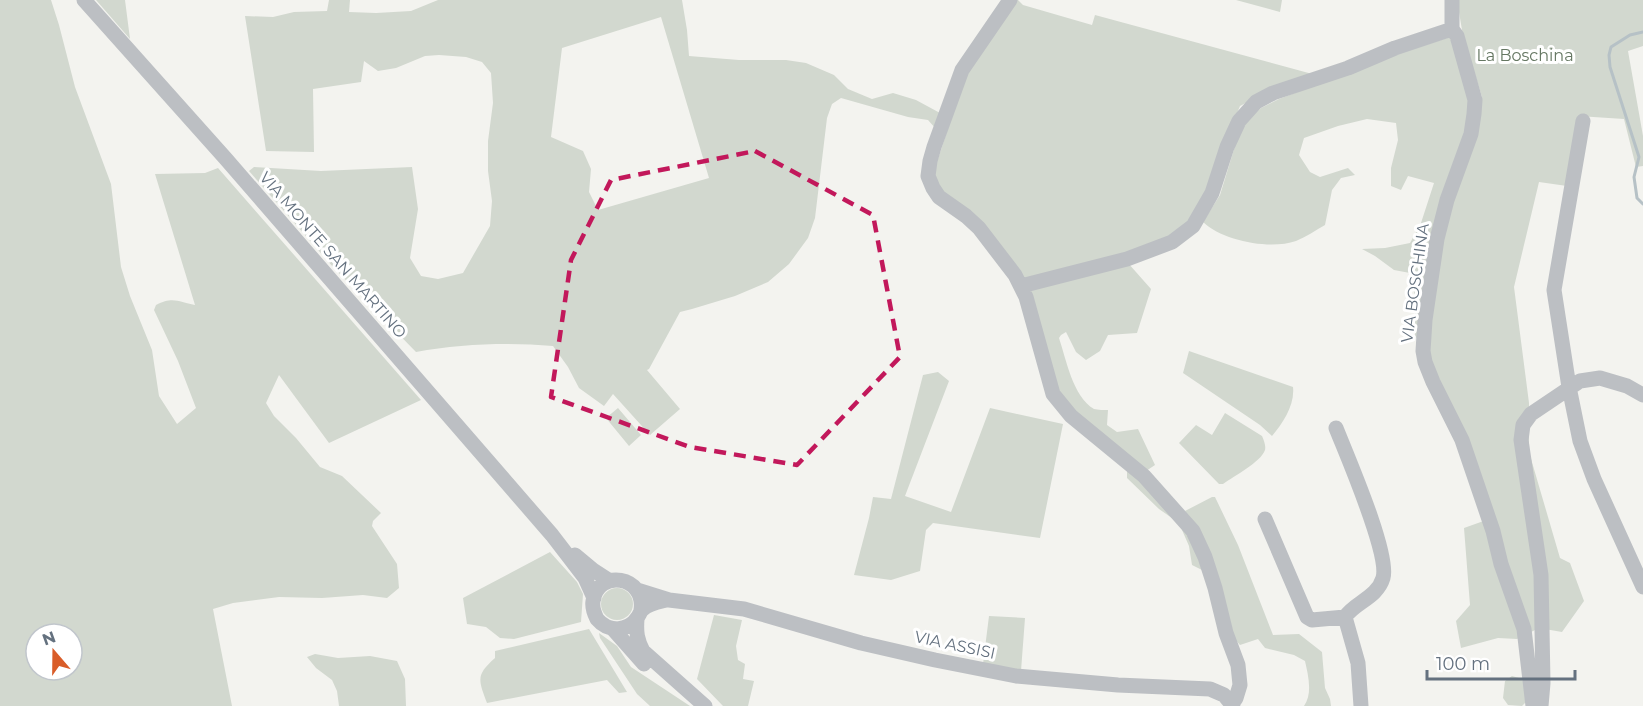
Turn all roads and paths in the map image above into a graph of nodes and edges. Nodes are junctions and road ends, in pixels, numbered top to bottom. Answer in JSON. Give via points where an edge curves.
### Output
{"nodes":[{"id":1,"x":84,"y":0,"type":"edge"},
{"id":2,"x":1010,"y":0,"type":"edge"},
{"id":3,"x":1452,"y":0,"type":"edge"},
{"id":4,"x":1452,"y":29,"type":"junction"},
{"id":5,"x":1583,"y":121,"type":"dead end"},
{"id":6,"x":1021,"y":286,"type":"junction"},
{"id":7,"x":1569,"y":387,"type":"junction"},
{"id":8,"x":1643,"y":395,"type":"edge"},
{"id":9,"x":1336,"y":428,"type":"dead end"},
{"id":10,"x":1265,"y":519,"type":"dead end"},
{"id":11,"x":552,"y":535,"type":"junction"},
{"id":12,"x":610,"y":581,"type":"junction"},
{"id":13,"x":1643,"y":587,"type":"edge"},
{"id":14,"x":637,"y":590,"type":"junction"},
{"id":15,"x":594,"y":598,"type":"junction"},
{"id":16,"x":669,"y":600,"type":"junction"},
{"id":17,"x":639,"y":615,"type":"junction"},
{"id":18,"x":1345,"y":617,"type":"junction"},
{"id":19,"x":614,"y":628,"type":"junction"},
{"id":20,"x":685,"y":689,"type":"junction"},
{"id":21,"x":1232,"y":705,"type":"edge"},
{"id":22,"x":705,"y":706,"type":"edge"},
{"id":23,"x":1361,"y":706,"type":"edge"},
{"id":24,"x":1533,"y":706,"type":"edge"},
{"id":25,"x":1541,"y":706,"type":"edge"}],
"edges":[{"from":1,"to":11,"type":"street","name":"VIA MONTE SAN MARTINO"},
{"from":2,"to":6,"type":"street","via":[[962,70],[934,147],[928,176],[939,197],[979,228]]},
{"from":3,"to":4,"type":"street","name":"VIA BOSCHINA"},
{"from":4,"to":6,"type":"street","via":[[1256,102],[1239,122],[1212,193],[1193,226],[1172,242],[1127,259]]},
{"from":4,"to":24,"type":"street","name":"VIA BOSCHINA","via":[[1466,61],[1475,107],[1471,134],[1437,239],[1423,351],[1433,382],[1462,440],[1524,629]]},
{"from":5,"to":7,"type":"street","via":[[1554,290]]},
{"from":6,"to":21,"type":"street","via":[[1053,394],[1071,416],[1144,476],[1193,531],[1205,557],[1238,665],[1240,685]]},
{"from":7,"to":8,"type":"street","via":[[1600,378]]},
{"from":7,"to":13,"type":"street","via":[[1580,441],[1594,479]]},
{"from":7,"to":25,"type":"street","via":[[1531,414],[1523,425],[1521,440],[1541,575]]},
{"from":9,"to":18,"type":"street","via":[[1378,538],[1383,563],[1383,578],[1377,588]]},
{"from":10,"to":18,"type":"street","via":[[1307,617]]},
{"from":11,"to":12,"type":"street","name":"VIA MONTE SAN MARTINO"},
{"from":11,"to":15,"type":"street","name":"VIA MONTE SAN MARTINO","via":[[585,578]]},
{"from":12,"to":14,"type":"street","name":"VIA MONTE SAN MARTINO","via":[[626,581]]},
{"from":12,"to":15,"type":"street","via":[[600,587]]},
{"from":14,"to":16,"type":"street","name":"VIA ASSISI"},
{"from":14,"to":17,"type":"street","name":"VIA MONTE SAN MARTINO","via":[[641,598]]},
{"from":15,"to":19,"type":"street","name":"VIA MONTE SAN MARTINO","via":[[597,618]]},
{"from":16,"to":17,"type":"street","name":"VIA ASSISI","via":[[652,603]]},
{"from":16,"to":21,"type":"street","name":"VIA ASSISI","via":[[744,609],[861,643],[1005,674],[1210,689],[1224,695]]},
{"from":17,"to":19,"type":"street","via":[[627,627]]},
{"from":17,"to":20,"type":"street","name":"VIA MONTE SAN MARTINO","via":[[636,634],[643,651]]},
{"from":18,"to":23,"type":"street","via":[[1358,663]]},
{"from":19,"to":20,"type":"street","name":"VIA MONTE SAN MARTINO","via":[[641,663]]},
{"from":20,"to":22,"type":"street","name":"VIA MONTE SAN MARTINO"}]}
